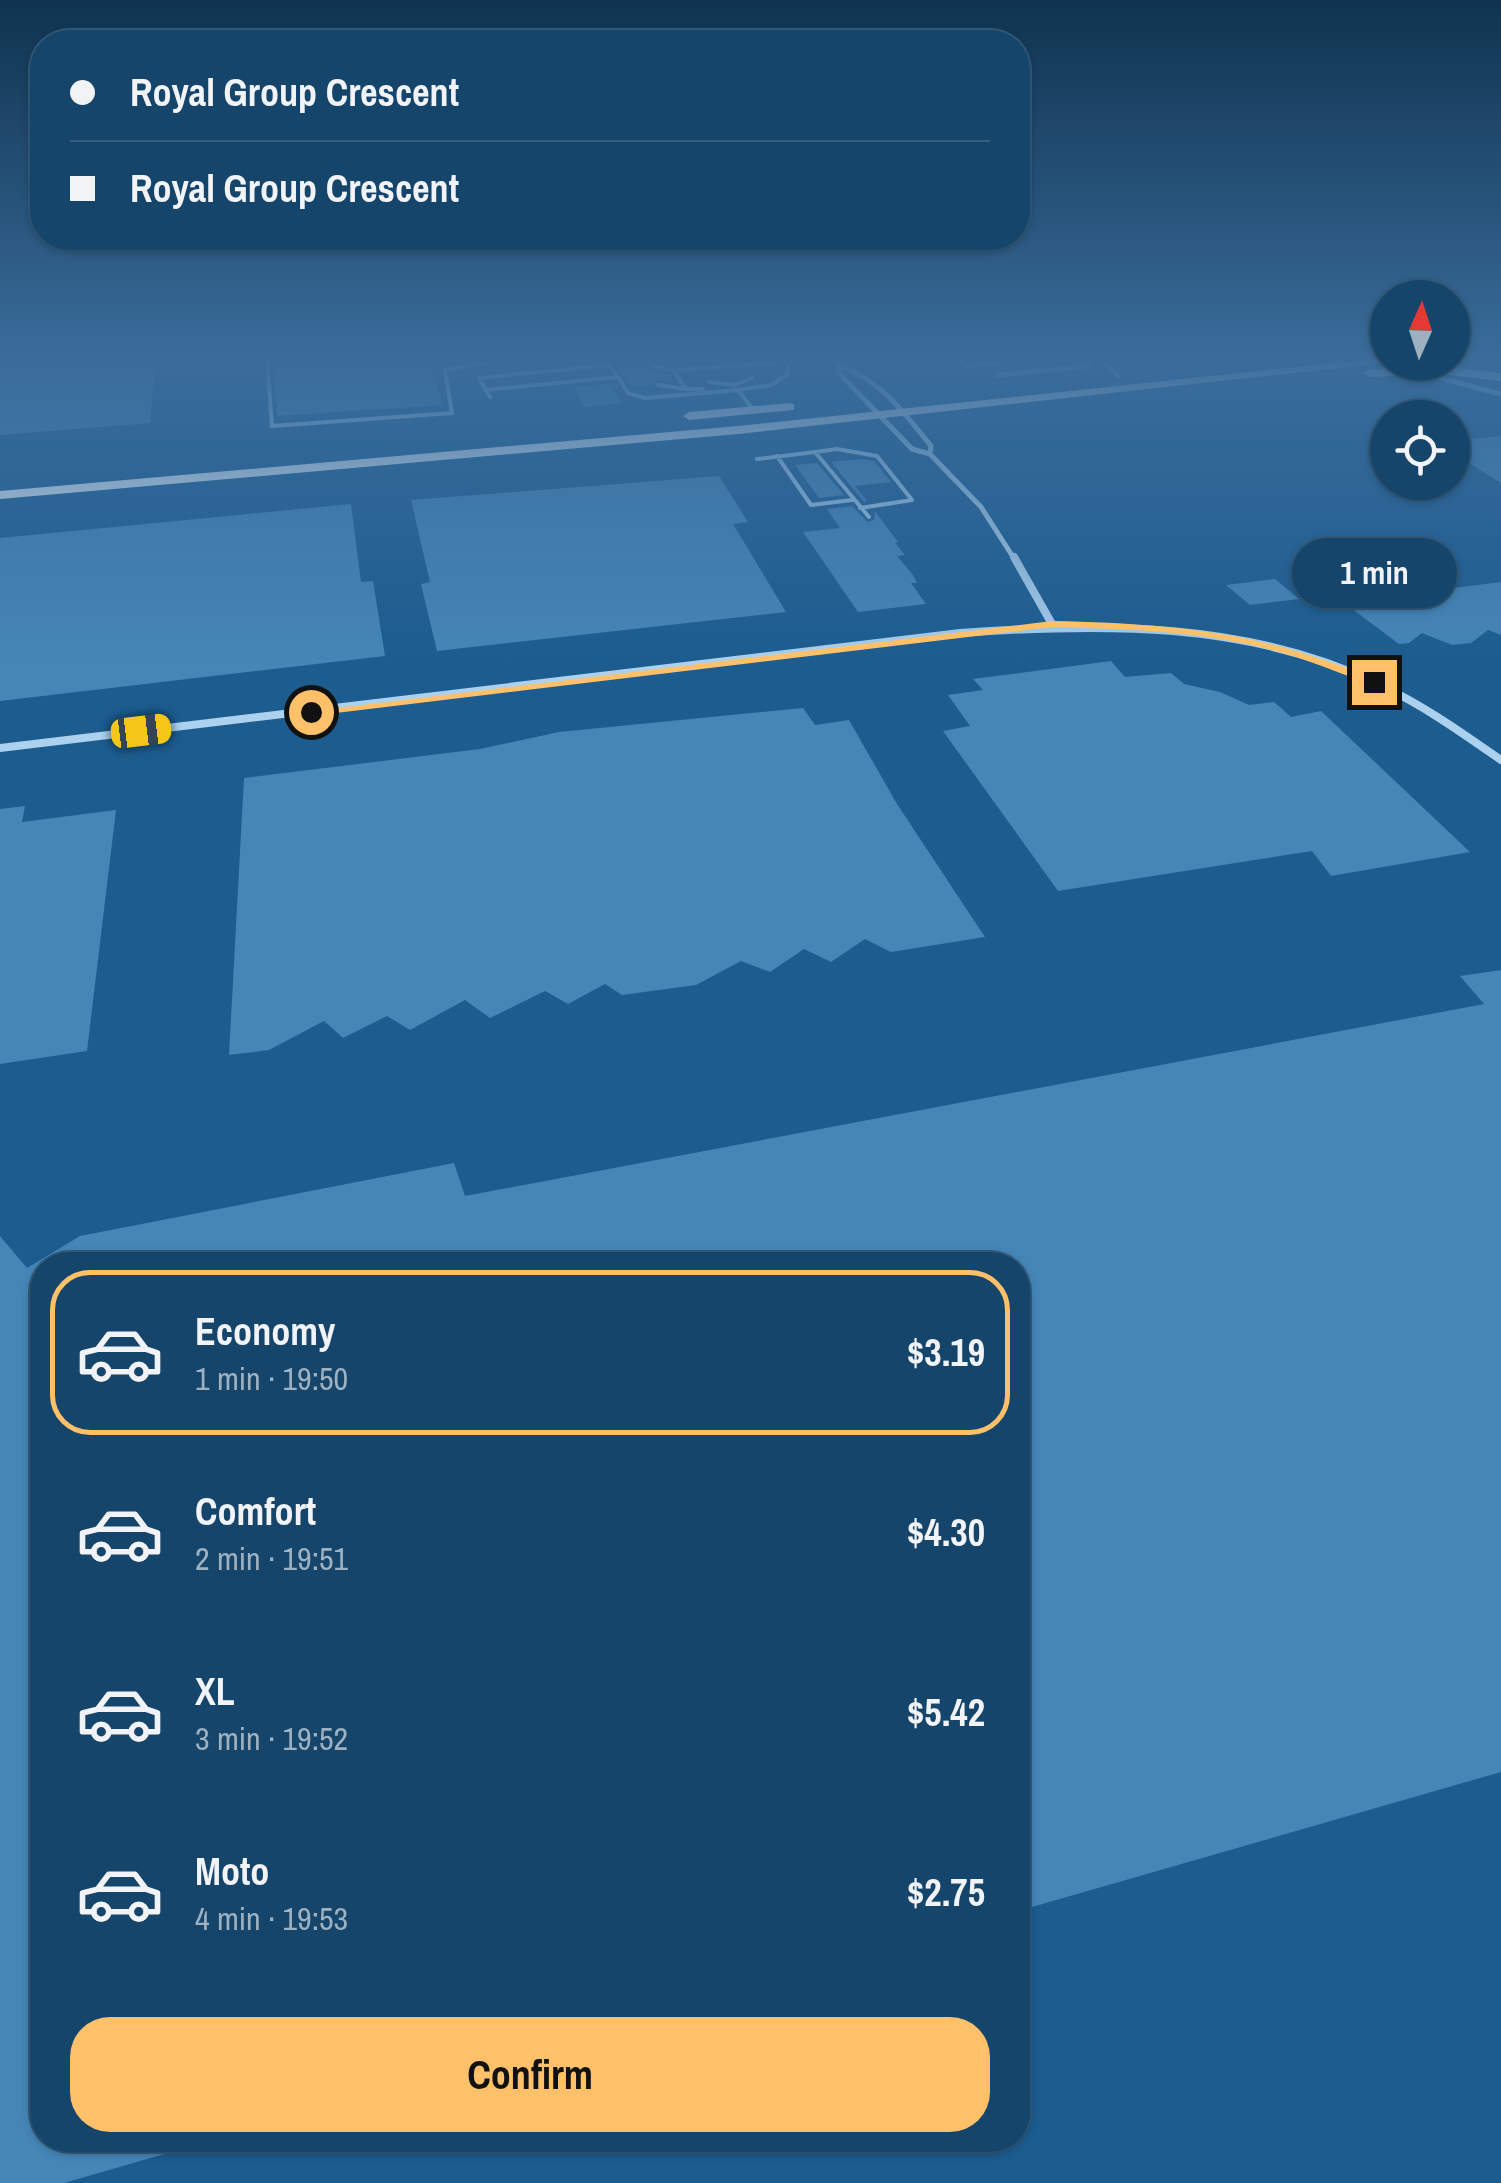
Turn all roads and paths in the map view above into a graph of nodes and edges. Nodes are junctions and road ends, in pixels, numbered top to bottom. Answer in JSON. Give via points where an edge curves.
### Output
{"nodes":[{"id":1,"x":238,"y":460,"type":"edge"},
{"id":2,"x":386,"y":460,"type":"edge"},
{"id":3,"x":779,"y":460,"type":"edge"},
{"id":4,"x":821,"y":460,"type":"edge"},
{"id":5,"x":880,"y":460,"type":"edge"},
{"id":6,"x":935,"y":460,"type":"edge"},
{"id":7,"x":823,"y":463,"type":"junction"},
{"id":8,"x":812,"y":464,"type":"dead end"},
{"id":9,"x":795,"y":466,"type":"dead end"},
{"id":10,"x":784,"y":467,"type":"junction"},
{"id":11,"x":829,"y":470,"type":"junction"},
{"id":12,"x":817,"y":471,"type":"dead end"},
{"id":13,"x":800,"y":473,"type":"dead end"},
{"id":14,"x":790,"y":474,"type":"junction"},
{"id":15,"x":834,"y":477,"type":"junction"},
{"id":16,"x":822,"y":478,"type":"dead end"},
{"id":17,"x":806,"y":480,"type":"dead end"},
{"id":18,"x":794,"y":481,"type":"junction"},
{"id":19,"x":0,"y":483,"type":"edge"},
{"id":20,"x":840,"y":485,"type":"junction"},
{"id":21,"x":828,"y":486,"type":"dead end"},
{"id":22,"x":811,"y":487,"type":"dead end"},
{"id":23,"x":800,"y":488,"type":"junction"},
{"id":24,"x":0,"y":495,"type":"edge"},
{"id":25,"x":852,"y":500,"type":"junction"},
{"id":26,"x":860,"y":508,"type":"junction"},
{"id":27,"x":870,"y":518,"type":"dead end"},
{"id":28,"x":1052,"y":624,"type":"junction"},
{"id":29,"x":0,"y":748,"type":"edge"},
{"id":30,"x":1501,"y":760,"type":"edge"}],
"edges":[{"from":1,"to":19,"type":"main road"},
{"from":2,"to":24,"type":"main road"},
{"from":3,"to":10,"type":"lane"},
{"from":4,"to":7,"type":"lane"},
{"from":5,"to":26,"type":"lane","via":[[912,500]]},
{"from":6,"to":28,"type":"street","via":[[1000,531]]},
{"from":7,"to":8,"type":"lane"},
{"from":7,"to":11,"type":"lane"},
{"from":9,"to":10,"type":"lane"},
{"from":10,"to":14,"type":"lane"},
{"from":11,"to":12,"type":"lane"},
{"from":11,"to":15,"type":"lane"},
{"from":13,"to":14,"type":"lane"},
{"from":14,"to":18,"type":"lane"},
{"from":15,"to":16,"type":"lane"},
{"from":15,"to":20,"type":"lane"},
{"from":17,"to":18,"type":"lane"},
{"from":18,"to":23,"type":"lane"},
{"from":20,"to":21,"type":"lane"},
{"from":20,"to":25,"type":"lane"},
{"from":22,"to":23,"type":"lane"},
{"from":23,"to":25,"type":"lane","via":[[811,504]]},
{"from":25,"to":26,"type":"lane"},
{"from":26,"to":27,"type":"lane"},
{"from":28,"to":29,"type":"street"},
{"from":28,"to":30,"type":"street","via":[[1156,626],[1286,650],[1405,695]]}]}
